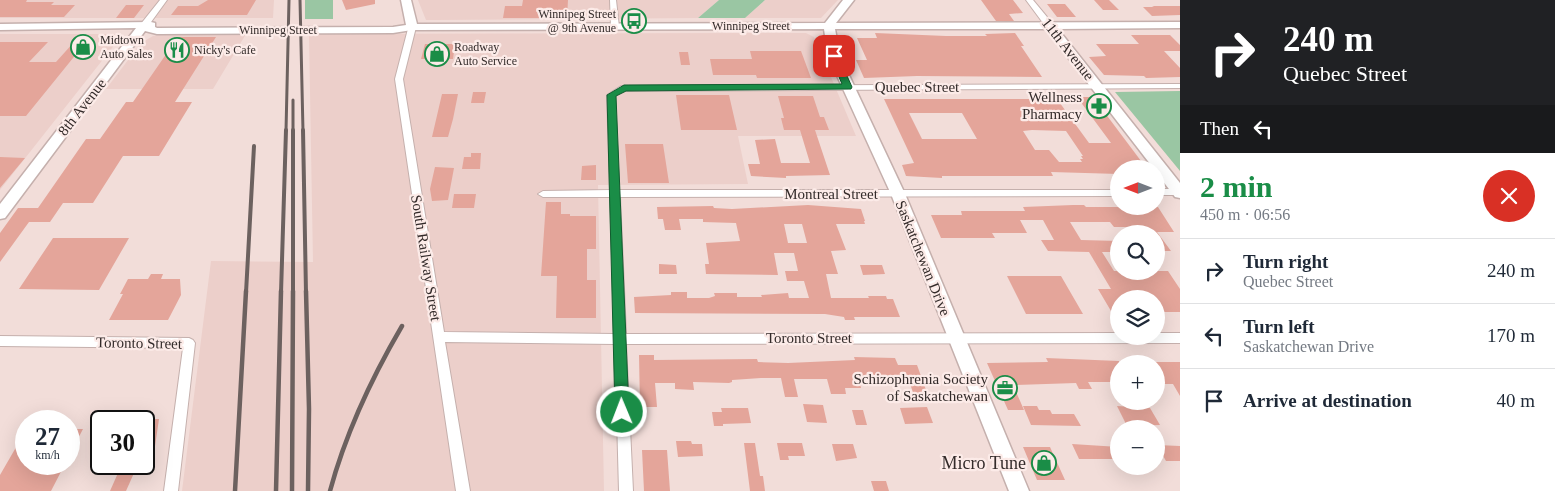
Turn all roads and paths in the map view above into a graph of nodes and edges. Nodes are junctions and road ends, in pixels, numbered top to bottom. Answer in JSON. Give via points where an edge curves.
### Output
{"nodes":[{"id":1,"x":164,"y":0,"type":"edge"},
{"id":2,"x":406,"y":0,"type":"edge"},
{"id":3,"x":613,"y":0,"type":"edge"},
{"id":4,"x":849,"y":0,"type":"edge"},
{"id":5,"x":1029,"y":0,"type":"edge"},
{"id":6,"x":1049,"y":25,"type":"junction"},
{"id":7,"x":1180,"y":25,"type":"edge"},
{"id":8,"x":0,"y":26,"type":"edge"},
{"id":9,"x":143,"y":26,"type":"junction"},
{"id":10,"x":615,"y":26,"type":"junction"},
{"id":11,"x":829,"y":26,"type":"junction"},
{"id":12,"x":412,"y":27,"type":"junction"},
{"id":13,"x":1096,"y":86,"type":"junction"},
{"id":14,"x":1180,"y":86,"type":"edge"},
{"id":15,"x":848,"y":87,"type":"junction"},
{"id":16,"x":1165,"y":192,"type":"edge"},
{"id":17,"x":1180,"y":192,"type":"edge"},
{"id":18,"x":615,"y":193,"type":"junction"},
{"id":19,"x":1110,"y":193,"type":"edge"},
{"id":20,"x":543,"y":194,"type":"dead end"},
{"id":21,"x":898,"y":194,"type":"junction"},
{"id":22,"x":0,"y":214,"type":"edge"},
{"id":23,"x":438,"y":337,"type":"junction"},
{"id":24,"x":955,"y":338,"type":"junction"},
{"id":25,"x":1180,"y":338,"type":"edge"},
{"id":26,"x":620,"y":339,"type":"junction"},
{"id":27,"x":0,"y":341,"type":"edge"},
{"id":28,"x":171,"y":491,"type":"edge"},
{"id":29,"x":463,"y":491,"type":"edge"},
{"id":30,"x":626,"y":491,"type":"edge"},
{"id":31,"x":1019,"y":491,"type":"edge"}],
"edges":[{"from":1,"to":9,"type":"street","name":"8th Avenue"},
{"from":2,"to":12,"type":"main road"},
{"from":3,"to":10,"type":"street"},
{"from":4,"to":11,"type":"main road"},
{"from":5,"to":6,"type":"street","name":"11th Avenue"},
{"from":6,"to":7,"type":"main road","name":"Winnipeg Street"},
{"from":6,"to":11,"type":"main road","name":"Winnipeg Street"},
{"from":6,"to":13,"type":"main road","name":"11th Avenue"},
{"from":8,"to":9,"type":"main road","name":"Winnipeg Street"},
{"from":9,"to":12,"type":"main road","name":"Winnipeg Street","via":[[157,31],[393,30]]},
{"from":9,"to":22,"type":"main road","name":"8th Avenue"},
{"from":10,"to":11,"type":"main road","name":"Winnipeg Street"},
{"from":10,"to":12,"type":"main road","name":"Winnipeg Street"},
{"from":11,"to":15,"type":"main road","name":"Saskatchewan Drive","via":[[827,34]]},
{"from":12,"to":23,"type":"street","name":"South Railway Street","via":[[399,79]]},
{"from":13,"to":14,"type":"street","name":"Quebec Street"},
{"from":13,"to":15,"type":"street","name":"Quebec Street"},
{"from":13,"to":17,"type":"main road","name":"11th Avenue"},
{"from":15,"to":18,"type":"street","name":"Quebec Street","via":[[624,88],[611,95]]},
{"from":15,"to":21,"type":"main road","name":"Saskatchewan Drive"},
{"from":16,"to":17,"type":"street"},
{"from":18,"to":20,"type":"street","name":"Montreal Street"},
{"from":18,"to":21,"type":"street","name":"Montreal Street"},
{"from":18,"to":26,"type":"street"},
{"from":19,"to":21,"type":"street","name":"Montreal Street"},
{"from":21,"to":24,"type":"main road","name":"Saskatchewan Drive"},
{"from":23,"to":26,"type":"street","name":"Toronto Street"},
{"from":23,"to":29,"type":"street","name":"South Railway Street"},
{"from":24,"to":25,"type":"street","name":"Toronto Street"},
{"from":24,"to":26,"type":"street","name":"Toronto Street"},
{"from":24,"to":31,"type":"main road","name":"Saskatchewan Drive"},
{"from":26,"to":30,"type":"street"},
{"from":27,"to":28,"type":"street","name":"Toronto Street","via":[[189,343]]}]}
